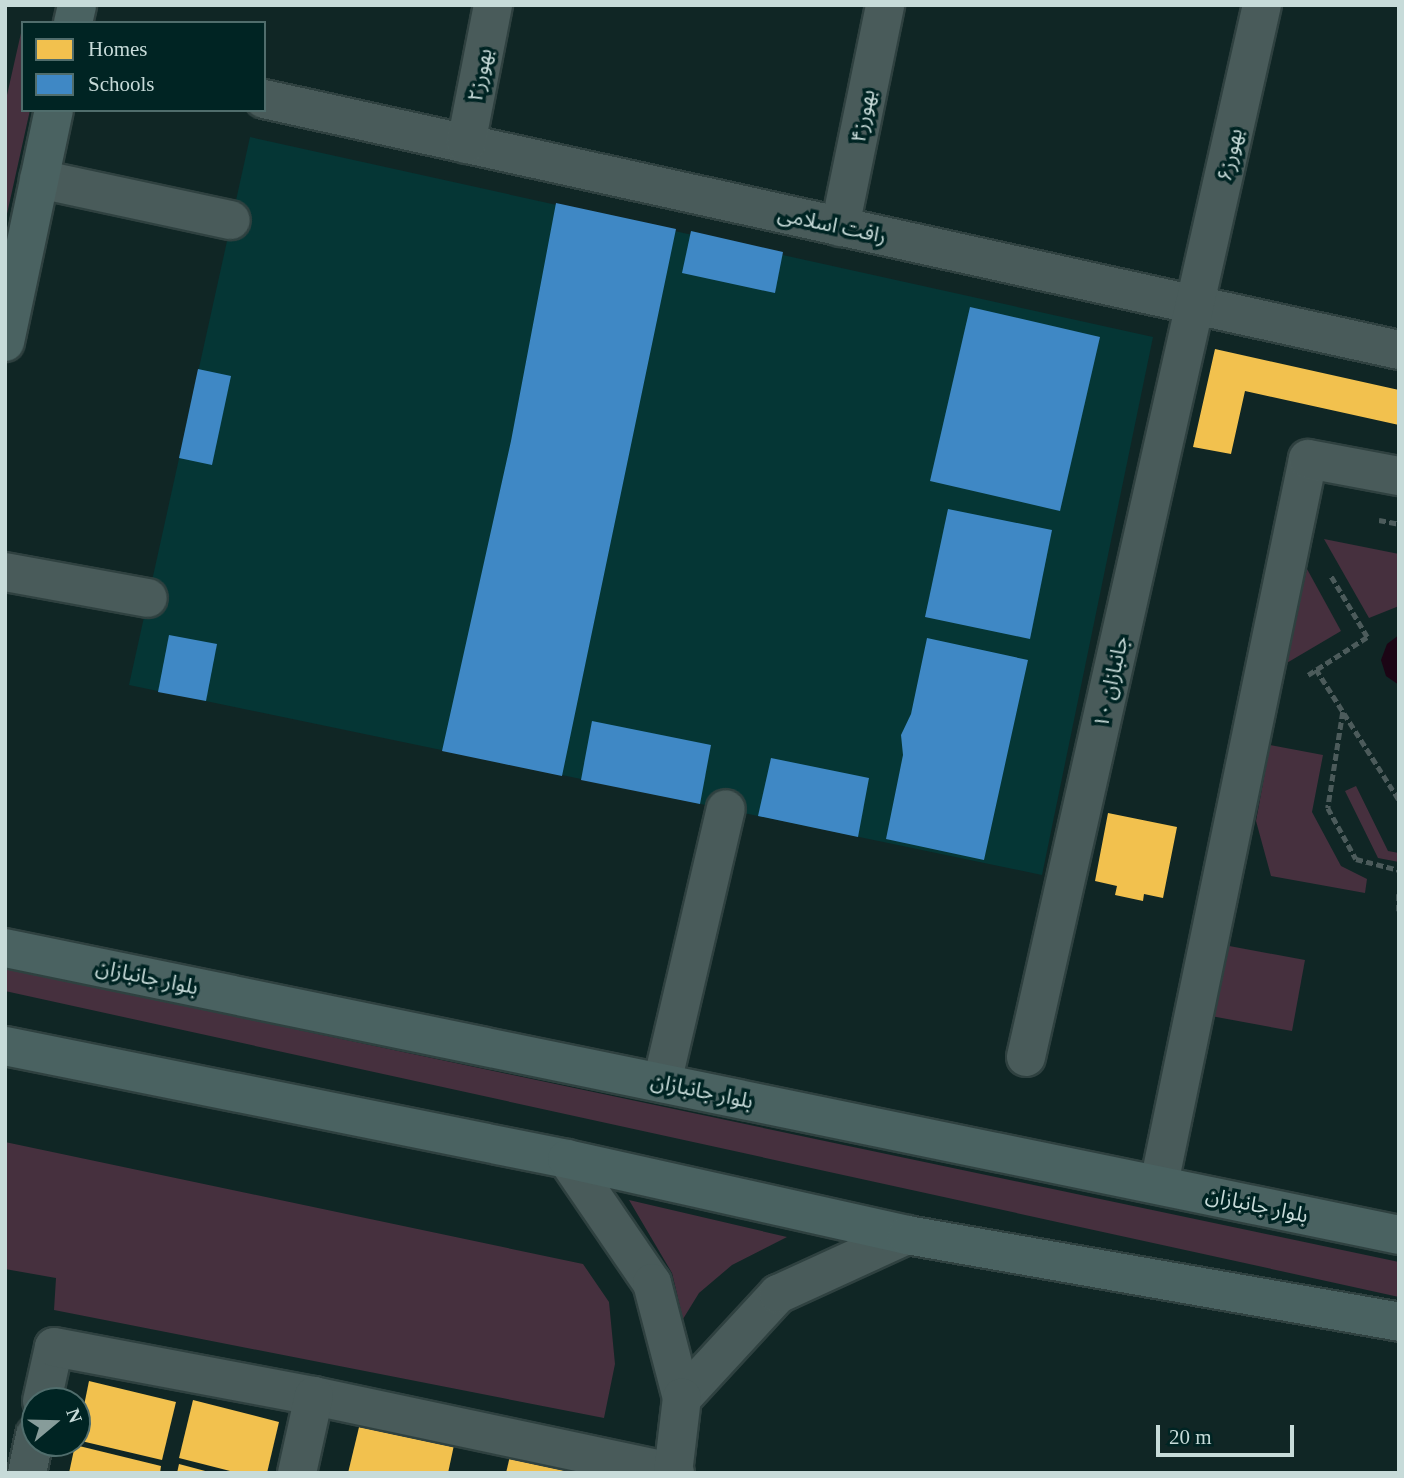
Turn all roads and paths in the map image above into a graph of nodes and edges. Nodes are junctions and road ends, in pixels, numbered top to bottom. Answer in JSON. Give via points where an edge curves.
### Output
{"nodes":[{"id":1,"x":494,"y":5,"type":"edge"},
{"id":2,"x":885,"y":5,"type":"edge"},
{"id":3,"x":1262,"y":5,"type":"edge"},
{"id":4,"x":266,"y":99,"type":"edge"},
{"id":5,"x":54,"y":112,"type":"edge"},
{"id":6,"x":466,"y":144,"type":"junction"},
{"id":7,"x":40,"y":179,"type":"junction"},
{"id":8,"x":231,"y":220,"type":"dead end"},
{"id":9,"x":840,"y":227,"type":"junction"},
{"id":10,"x":1197,"y":306,"type":"junction"},
{"id":11,"x":5,"y":342,"type":"edge"},
{"id":12,"x":1399,"y":351,"type":"edge"},
{"id":13,"x":1399,"y":476,"type":"edge"},
{"id":14,"x":5,"y":572,"type":"edge"},
{"id":15,"x":148,"y":598,"type":"dead end"},
{"id":16,"x":1316,"y":669,"type":"dead end"},
{"id":17,"x":1343,"y":712,"type":"junction"},
{"id":18,"x":1399,"y":800,"type":"edge"},
{"id":19,"x":726,"y":809,"type":"dead end"},
{"id":20,"x":1399,"y":870,"type":"edge"},
{"id":21,"x":1399,"y":894,"type":"edge"},
{"id":22,"x":1399,"y":911,"type":"edge"},
{"id":23,"x":5,"y":948,"type":"edge"},
{"id":24,"x":5,"y":1046,"type":"edge"},
{"id":25,"x":1026,"y":1058,"type":"dead end"},
{"id":26,"x":662,"y":1083,"type":"junction"},
{"id":27,"x":567,"y":1159,"type":"junction"},
{"id":28,"x":1159,"y":1184,"type":"junction"},
{"id":29,"x":907,"y":1235,"type":"junction"},
{"id":30,"x":1399,"y":1236,"type":"edge"},
{"id":31,"x":1399,"y":1322,"type":"edge"},
{"id":32,"x":45,"y":1387,"type":"edge"},
{"id":33,"x":314,"y":1396,"type":"junction"},
{"id":34,"x":682,"y":1398,"type":"junction"},
{"id":35,"x":297,"y":1473,"type":"edge"},
{"id":36,"x":674,"y":1473,"type":"edge"}],
"edges":[{"from":1,"to":6,"type":"street","name":"بهورز۲"},
{"from":2,"to":9,"type":"street","name":"بهورز۴"},
{"from":3,"to":10,"type":"street","name":"بهورز۶"},
{"from":4,"to":6,"type":"street","name":"رافت اسلامی"},
{"from":5,"to":7,"type":"main road"},
{"from":6,"to":9,"type":"street","name":"رافت اسلامی"},
{"from":7,"to":8,"type":"street"},
{"from":7,"to":11,"type":"main road"},
{"from":9,"to":10,"type":"street","name":"رافت اسلامی"},
{"from":10,"to":12,"type":"street","name":"رافت اسلامی"},
{"from":10,"to":25,"type":"street","name":"جانبازان ۱۰"},
{"from":13,"to":28,"type":"street","via":[[1308,459]]},
{"from":14,"to":15,"type":"street"},
{"from":16,"to":17,"type":"path"},
{"from":17,"to":18,"type":"path"},
{"from":17,"to":20,"type":"path","via":[[1328,808],[1356,859]]},
{"from":19,"to":26,"type":"street"},
{"from":21,"to":22,"type":"path"},
{"from":23,"to":26,"type":"main road","name":"بلوار جانبازان"},
{"from":24,"to":27,"type":"main road"},
{"from":26,"to":28,"type":"main road","name":"بلوار جانبازان"},
{"from":27,"to":29,"type":"main road"},
{"from":27,"to":34,"type":"street","via":[[652,1283]]},
{"from":28,"to":30,"type":"main road","name":"بلوار جانبازان"},
{"from":29,"to":31,"type":"main road"},
{"from":29,"to":34,"type":"street","via":[[778,1294]]},
{"from":32,"to":33,"type":"street","via":[[54,1347]]},
{"from":33,"to":35,"type":"street"},
{"from":33,"to":36,"type":"street"},
{"from":34,"to":36,"type":"street"}]}
